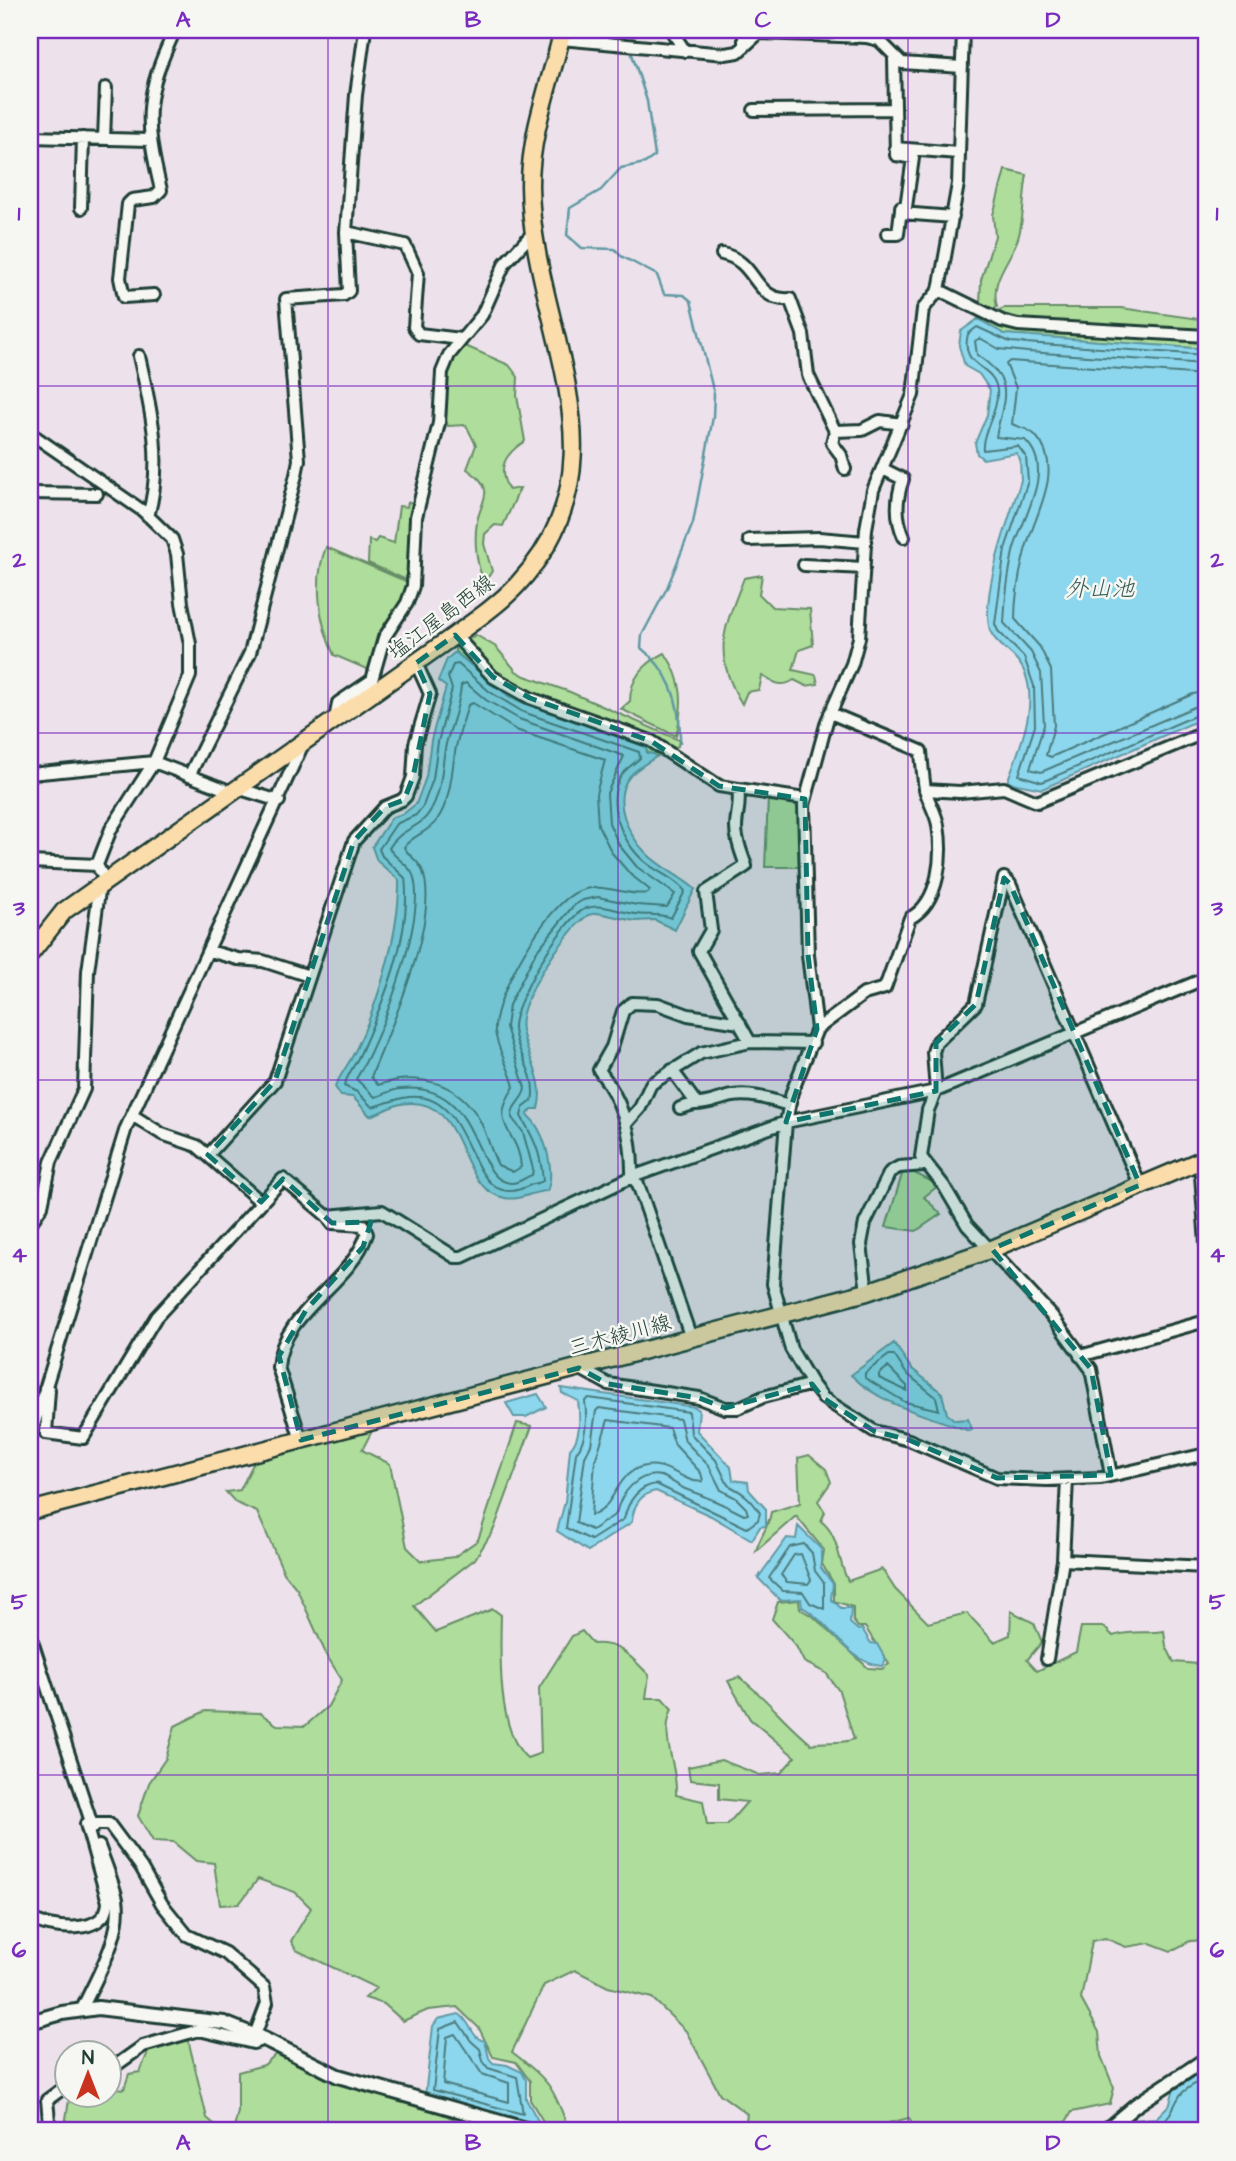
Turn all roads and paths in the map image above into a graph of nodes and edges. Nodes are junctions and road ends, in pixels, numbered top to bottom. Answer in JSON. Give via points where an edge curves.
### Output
{"nodes":[{"id":1,"x":175,"y":30,"type":"edge"},
{"id":2,"x":365,"y":30,"type":"edge"},
{"id":3,"x":671,"y":30,"type":"edge"},
{"id":4,"x":744,"y":30,"type":"edge"},
{"id":5,"x":963,"y":30,"type":"edge"},
{"id":6,"x":1024,"y":30,"type":"edge"},
{"id":7,"x":1010,"y":32,"type":"edge"},
{"id":8,"x":562,"y":34,"type":"edge"},
{"id":9,"x":744,"y":47,"type":"junction"},
{"id":10,"x":685,"y":51,"type":"junction"},
{"id":11,"x":894,"y":58,"type":"junction"},
{"id":12,"x":962,"y":67,"type":"junction"},
{"id":13,"x":106,"y":88,"type":"dead end"},
{"id":14,"x":893,"y":109,"type":"junction"},
{"id":15,"x":754,"y":110,"type":"dead end"},
{"id":16,"x":30,"y":136,"type":"edge"},
{"id":17,"x":83,"y":138,"type":"junction"},
{"id":18,"x":104,"y":139,"type":"junction"},
{"id":19,"x":149,"y":140,"type":"junction"},
{"id":20,"x":895,"y":148,"type":"junction"},
{"id":21,"x":958,"y":153,"type":"junction"},
{"id":22,"x":81,"y":208,"type":"dead end"},
{"id":23,"x":901,"y":208,"type":"junction"},
{"id":24,"x":953,"y":217,"type":"junction"},
{"id":25,"x":346,"y":232,"type":"junction"},
{"id":26,"x":534,"y":232,"type":"junction"},
{"id":27,"x":887,"y":234,"type":"dead end"},
{"id":28,"x":722,"y":254,"type":"dead end"},
{"id":29,"x":939,"y":290,"type":"junction"},
{"id":30,"x":154,"y":295,"type":"dead end"},
{"id":31,"x":1206,"y":336,"type":"edge"},
{"id":32,"x":461,"y":339,"type":"junction"},
{"id":33,"x":139,"y":356,"type":"dead end"},
{"id":34,"x":902,"y":424,"type":"junction"},
{"id":35,"x":835,"y":431,"type":"junction"},
{"id":36,"x":30,"y":433,"type":"edge"},
{"id":37,"x":845,"y":469,"type":"dead end"},
{"id":38,"x":883,"y":469,"type":"junction"},
{"id":39,"x":30,"y":493,"type":"edge"},
{"id":40,"x":97,"y":494,"type":"dead end"},
{"id":41,"x":148,"y":516,"type":"junction"},
{"id":42,"x":904,"y":537,"type":"dead end"},
{"id":43,"x":749,"y":540,"type":"dead end"},
{"id":44,"x":865,"y":542,"type":"junction"},
{"id":45,"x":803,"y":565,"type":"dead end"},
{"id":46,"x":864,"y":568,"type":"junction"},
{"id":47,"x":455,"y":635,"type":"junction"},
{"id":48,"x":416,"y":663,"type":"junction"},
{"id":49,"x":830,"y":713,"type":"junction"},
{"id":50,"x":335,"y":720,"type":"junction"},
{"id":51,"x":1206,"y":732,"type":"edge"},
{"id":52,"x":304,"y":742,"type":"junction"},
{"id":53,"x":154,"y":762,"type":"junction"},
{"id":54,"x":30,"y":774,"type":"edge"},
{"id":55,"x":189,"y":776,"type":"junction"},
{"id":56,"x":738,"y":789,"type":"junction"},
{"id":57,"x":235,"y":790,"type":"junction"},
{"id":58,"x":925,"y":790,"type":"junction"},
{"id":59,"x":805,"y":799,"type":"junction"},
{"id":60,"x":279,"y":801,"type":"junction"},
{"id":61,"x":30,"y":862,"type":"edge"},
{"id":62,"x":97,"y":865,"type":"junction"},
{"id":63,"x":102,"y":882,"type":"junction"},
{"id":64,"x":209,"y":951,"type":"junction"},
{"id":65,"x":30,"y":954,"type":"edge"},
{"id":66,"x":309,"y":976,"type":"junction"},
{"id":67,"x":1206,"y":978,"type":"edge"},
{"id":68,"x":740,"y":1023,"type":"junction"},
{"id":69,"x":817,"y":1029,"type":"junction"},
{"id":70,"x":1074,"y":1031,"type":"junction"},
{"id":71,"x":750,"y":1042,"type":"junction"},
{"id":72,"x":813,"y":1042,"type":"junction"},
{"id":73,"x":672,"y":1070,"type":"junction"},
{"id":74,"x":936,"y":1091,"type":"junction"},
{"id":75,"x":694,"y":1104,"type":"junction"},
{"id":76,"x":789,"y":1105,"type":"junction"},
{"id":77,"x":680,"y":1108,"type":"dead end"},
{"id":78,"x":132,"y":1115,"type":"junction"},
{"id":79,"x":786,"y":1122,"type":"junction"},
{"id":80,"x":626,"y":1124,"type":"junction"},
{"id":81,"x":208,"y":1156,"type":"junction"},
{"id":82,"x":1203,"y":1159,"type":"edge"},
{"id":83,"x":924,"y":1164,"type":"junction"},
{"id":84,"x":632,"y":1177,"type":"junction"},
{"id":85,"x":1140,"y":1185,"type":"junction"},
{"id":86,"x":261,"y":1202,"type":"junction"},
{"id":87,"x":327,"y":1216,"type":"junction"},
{"id":88,"x":30,"y":1224,"type":"edge"},
{"id":89,"x":1206,"y":1244,"type":"edge"},
{"id":90,"x":992,"y":1249,"type":"junction"},
{"id":91,"x":867,"y":1292,"type":"junction"},
{"id":92,"x":781,"y":1317,"type":"junction"},
{"id":93,"x":1206,"y":1321,"type":"edge"},
{"id":94,"x":691,"y":1338,"type":"junction"},
{"id":95,"x":1080,"y":1356,"type":"junction"},
{"id":96,"x":579,"y":1368,"type":"junction"},
{"id":97,"x":812,"y":1384,"type":"junction"},
{"id":98,"x":45,"y":1388,"type":"junction"},
{"id":99,"x":30,"y":1438,"type":"edge"},
{"id":100,"x":302,"y":1440,"type":"junction"},
{"id":101,"x":1206,"y":1454,"type":"edge"},
{"id":102,"x":1111,"y":1475,"type":"junction"},
{"id":103,"x":1067,"y":1480,"type":"junction"},
{"id":104,"x":30,"y":1511,"type":"edge"},
{"id":105,"x":1063,"y":1560,"type":"junction"},
{"id":106,"x":1206,"y":1567,"type":"edge"},
{"id":107,"x":30,"y":1635,"type":"edge"},
{"id":108,"x":1047,"y":1659,"type":"dead end"},
{"id":109,"x":91,"y":1824,"type":"junction"},
{"id":110,"x":30,"y":1918,"type":"edge"},
{"id":111,"x":82,"y":2009,"type":"junction"},
{"id":112,"x":30,"y":2022,"type":"edge"},
{"id":113,"x":259,"y":2037,"type":"junction"},
{"id":114,"x":1206,"y":2059,"type":"edge"},
{"id":115,"x":122,"y":2061,"type":"edge"},
{"id":116,"x":52,"y":2096,"type":"edge"},
{"id":117,"x":57,"y":2131,"type":"edge"},
{"id":118,"x":532,"y":2131,"type":"edge"},
{"id":119,"x":1105,"y":2131,"type":"edge"}],
"edges":[{"from":1,"to":19,"type":"street","via":[[152,81]]},
{"from":2,"to":25,"type":"street"},
{"from":3,"to":10,"type":"street"},
{"from":4,"to":9,"type":"street"},
{"from":5,"to":12,"type":"street"},
{"from":6,"to":7,"type":"street"},
{"from":8,"to":10,"type":"street"},
{"from":8,"to":26,"type":"main road","name":"塩江屋島西線","via":[[535,140],[530,183]]},
{"from":9,"to":10,"type":"street","via":[[725,54]]},
{"from":9,"to":11,"type":"street","via":[[759,33],[866,37],[879,40]]},
{"from":11,"to":12,"type":"street","via":[[910,65]]},
{"from":11,"to":14,"type":"street"},
{"from":12,"to":21,"type":"street"},
{"from":13,"to":18,"type":"street"},
{"from":14,"to":15,"type":"street"},
{"from":14,"to":20,"type":"street"},
{"from":16,"to":17,"type":"street"},
{"from":17,"to":18,"type":"street"},
{"from":17,"to":22,"type":"street"},
{"from":18,"to":19,"type":"street"},
{"from":19,"to":30,"type":"street","via":[[161,190],[154,197],[128,204],[120,278],[124,297]]},
{"from":20,"to":21,"type":"street"},
{"from":20,"to":23,"type":"street","via":[[896,155],[913,158],[906,207]]},
{"from":21,"to":24,"type":"street"},
{"from":23,"to":24,"type":"street"},
{"from":23,"to":27,"type":"street","via":[[898,234]]},
{"from":24,"to":29,"type":"street"},
{"from":25,"to":32,"type":"street","via":[[405,245],[418,273],[414,327],[419,334]]},
{"from":25,"to":55,"type":"street","via":[[349,291],[286,299],[299,460],[296,475],[250,653]]},
{"from":26,"to":32,"type":"street","via":[[505,263],[482,315]]},
{"from":26,"to":47,"type":"main road","name":"塩江屋島西線","via":[[569,393],[575,435],[572,477],[560,517],[541,555],[516,586]]},
{"from":28,"to":35,"type":"street","via":[[742,263],[762,292],[776,300],[790,299],[803,334],[808,375]]},
{"from":29,"to":31,"type":"street","via":[[1018,325]]},
{"from":29,"to":34,"type":"street","via":[[923,309],[913,395]]},
{"from":32,"to":50,"type":"street","via":[[442,372],[439,424],[416,517],[413,586],[384,638],[372,680],[338,703]]},
{"from":33,"to":41,"type":"street","via":[[156,438]]},
{"from":34,"to":35,"type":"street","via":[[880,421],[862,430]]},
{"from":34,"to":38,"type":"street"},
{"from":35,"to":37,"type":"street","via":[[832,443]]},
{"from":36,"to":41,"type":"street"},
{"from":38,"to":42,"type":"street","via":[[903,479],[897,500]]},
{"from":38,"to":44,"type":"street","via":[[873,490]]},
{"from":39,"to":40,"type":"street"},
{"from":41,"to":53,"type":"street","via":[[172,539],[177,554],[192,660],[183,698]]},
{"from":43,"to":44,"type":"street"},
{"from":44,"to":46,"type":"street"},
{"from":45,"to":46,"type":"street"},
{"from":46,"to":49,"type":"street","via":[[859,638]]},
{"from":47,"to":48,"type":"main road","name":"塩江屋島西線"},
{"from":47,"to":56,"type":"street","via":[[505,686],[651,741],[699,775],[719,786]]},
{"from":48,"to":50,"type":"main road","name":"塩江屋島西線"},
{"from":48,"to":66,"type":"street","via":[[430,694],[415,744],[413,777],[402,800],[385,807],[354,841]]},
{"from":49,"to":58,"type":"street","via":[[921,751]]},
{"from":49,"to":59,"type":"street"},
{"from":50,"to":52,"type":"main road","name":"塩江屋島西線"},
{"from":51,"to":58,"type":"street","via":[[1037,802],[1004,788]]},
{"from":52,"to":57,"type":"main road","name":"塩江屋島西線"},
{"from":52,"to":60,"type":"street"},
{"from":53,"to":54,"type":"street"},
{"from":53,"to":55,"type":"street"},
{"from":53,"to":62,"type":"street","via":[[111,829]]},
{"from":55,"to":57,"type":"street"},
{"from":56,"to":59,"type":"street"},
{"from":56,"to":68,"type":"street","via":[[737,837],[746,866],[706,892],[710,930],[699,951]]},
{"from":57,"to":60,"type":"street"},
{"from":57,"to":63,"type":"main road","name":"塩江屋島西線"},
{"from":58,"to":69,"type":"street","via":[[938,824],[933,894],[911,918],[886,988],[864,994]]},
{"from":59,"to":69,"type":"street","via":[[808,956]]},
{"from":60,"to":64,"type":"street"},
{"from":61,"to":62,"type":"street"},
{"from":62,"to":63,"type":"street"},
{"from":63,"to":65,"type":"main road","name":"塩江屋島西線","via":[[64,911]]},
{"from":63,"to":88,"type":"street","via":[[88,971],[84,1089],[51,1162],[47,1194]]},
{"from":64,"to":66,"type":"street","via":[[264,961]]},
{"from":64,"to":78,"type":"street"},
{"from":66,"to":81,"type":"street","via":[[275,1081]]},
{"from":67,"to":70,"type":"street"},
{"from":68,"to":71,"type":"street"},
{"from":68,"to":80,"type":"street","via":[[688,1015],[658,1004],[628,1006],[599,1070],[615,1091]]},
{"from":69,"to":72,"type":"street"},
{"from":70,"to":74,"type":"street"},
{"from":70,"to":74,"type":"street","via":[[1004,878],[976,1004],[936,1042]]},
{"from":70,"to":85,"type":"street"},
{"from":71,"to":72,"type":"street"},
{"from":71,"to":73,"type":"street","via":[[701,1054]]},
{"from":72,"to":76,"type":"street"},
{"from":73,"to":75,"type":"street"},
{"from":73,"to":80,"type":"street","via":[[651,1084]]},
{"from":74,"to":79,"type":"street"},
{"from":74,"to":83,"type":"street","via":[[921,1146]]},
{"from":75,"to":76,"type":"street","via":[[755,1096]]},
{"from":75,"to":77,"type":"street"},
{"from":76,"to":79,"type":"street"},
{"from":78,"to":81,"type":"street","via":[[162,1134],[197,1146]]},
{"from":78,"to":98,"type":"street"},
{"from":79,"to":84,"type":"street"},
{"from":79,"to":92,"type":"street","via":[[773,1284]]},
{"from":80,"to":84,"type":"street"},
{"from":81,"to":86,"type":"street"},
{"from":82,"to":85,"type":"main road","name":"三木綾川線"},
{"from":82,"to":89,"type":"street"},
{"from":83,"to":90,"type":"street","via":[[944,1186],[967,1225]]},
{"from":83,"to":91,"type":"street","via":[[890,1172],[865,1223],[861,1244]]},
{"from":84,"to":87,"type":"street","via":[[462,1257],[382,1211]]},
{"from":84,"to":94,"type":"street"},
{"from":85,"to":90,"type":"main road","name":"三木綾川線"},
{"from":86,"to":87,"type":"street","via":[[283,1179]]},
{"from":86,"to":98,"type":"street","via":[[156,1317],[83,1438],[46,1433],[49,1390]]},
{"from":87,"to":100,"type":"street","via":[[332,1223],[363,1225],[367,1234],[348,1268],[306,1310],[279,1356],[278,1367]]},
{"from":90,"to":91,"type":"main road","name":"三木綾川線"},
{"from":90,"to":95,"type":"street","via":[[1052,1315]]},
{"from":91,"to":92,"type":"main road","name":"三木綾川線"},
{"from":92,"to":94,"type":"main road","name":"三木綾川線"},
{"from":92,"to":97,"type":"street","via":[[791,1349]]},
{"from":93,"to":95,"type":"street"},
{"from":94,"to":96,"type":"main road","name":"三木綾川線"},
{"from":95,"to":102,"type":"street","via":[[1094,1376]]},
{"from":96,"to":97,"type":"street","via":[[608,1384],[699,1398],[725,1408]]},
{"from":96,"to":100,"type":"main road","name":"三木綾川線"},
{"from":97,"to":103,"type":"street","via":[[823,1398],[874,1431],[909,1440],[997,1478]]},
{"from":98,"to":99,"type":"street"},
{"from":100,"to":104,"type":"main road","name":"三木綾川線"},
{"from":101,"to":102,"type":"street"},
{"from":102,"to":103,"type":"street"},
{"from":103,"to":105,"type":"street"},
{"from":105,"to":106,"type":"street"},
{"from":105,"to":108,"type":"street"},
{"from":107,"to":109,"type":"street"},
{"from":109,"to":110,"type":"street","via":[[86,1824],[107,1911],[89,1926],[56,1926]]},
{"from":109,"to":111,"type":"street","via":[[117,1899],[117,1912],[110,1942]]},
{"from":109,"to":113,"type":"street","via":[[113,1828],[187,1936],[225,1953],[264,1987],[267,2003]]},
{"from":111,"to":112,"type":"street"},
{"from":111,"to":113,"type":"street","via":[[209,2020]]},
{"from":113,"to":115,"type":"street","via":[[253,2043],[200,2030],[143,2046]]},
{"from":113,"to":118,"type":"street","via":[[338,2076]]},
{"from":114,"to":119,"type":"street"},
{"from":116,"to":117,"type":"street","via":[[47,2100],[49,2121]]}]}
